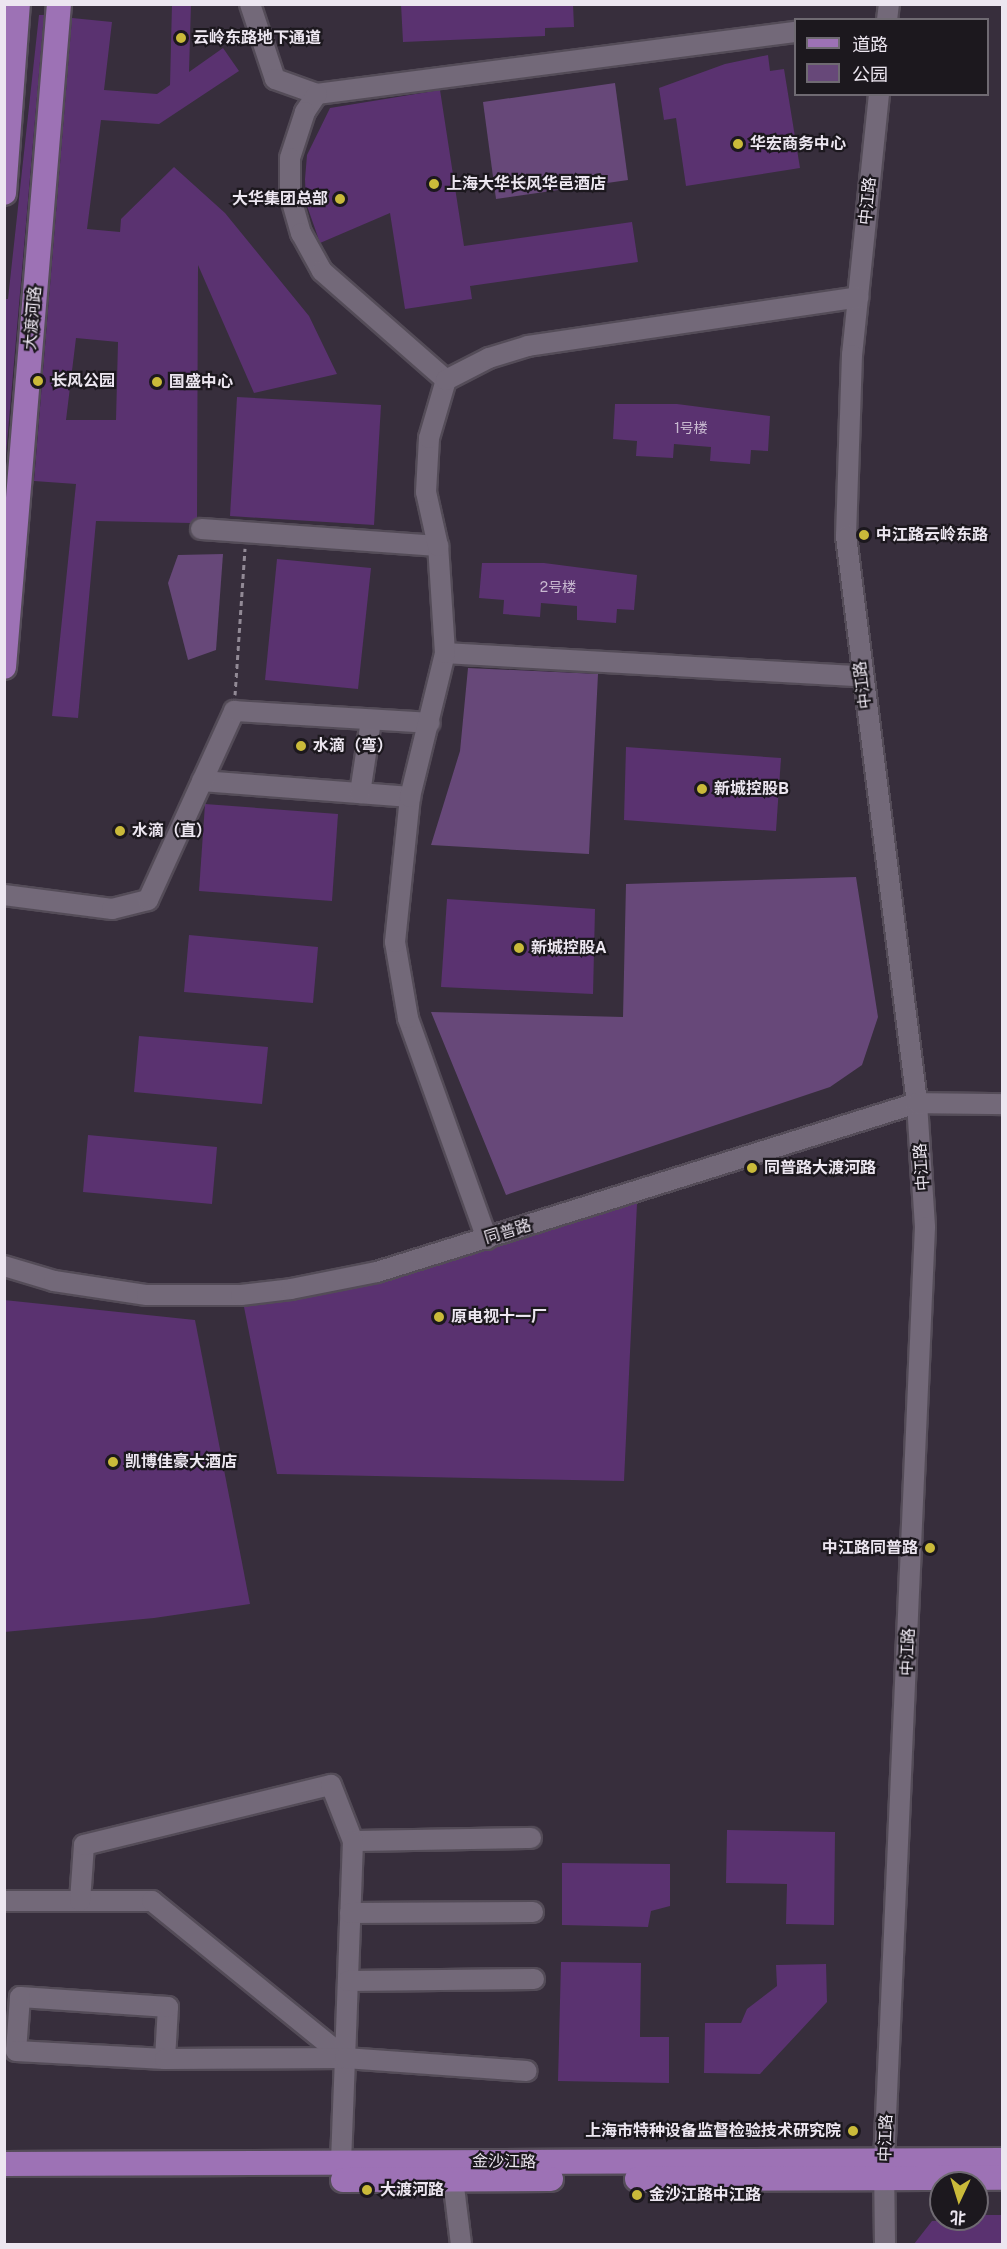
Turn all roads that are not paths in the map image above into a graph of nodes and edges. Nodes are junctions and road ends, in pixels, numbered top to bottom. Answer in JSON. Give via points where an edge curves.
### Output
{"nodes":[{"id":1,"x":18,"y":4,"type":"edge"},
{"id":2,"x":59,"y":4,"type":"edge"},
{"id":3,"x":250,"y":4,"type":"edge"},
{"id":4,"x":794,"y":32,"type":"edge"},
{"id":5,"x":317,"y":94,"type":"junction"},
{"id":6,"x":879,"y":96,"type":"edge"},
{"id":7,"x":7,"y":121,"type":"edge"},
{"id":8,"x":4,"y":193,"type":"edge"},
{"id":9,"x":858,"y":297,"type":"junction"},
{"id":10,"x":446,"y":380,"type":"junction"},
{"id":11,"x":201,"y":529,"type":"dead end"},
{"id":12,"x":438,"y":546,"type":"junction"},
{"id":13,"x":445,"y":653,"type":"junction"},
{"id":14,"x":4,"y":667,"type":"edge"},
{"id":15,"x":862,"y":676,"type":"junction"},
{"id":16,"x":371,"y":720,"type":"junction"},
{"id":17,"x":430,"y":723,"type":"junction"},
{"id":18,"x":202,"y":782,"type":"junction"},
{"id":19,"x":360,"y":793,"type":"junction"},
{"id":20,"x":410,"y":797,"type":"junction"},
{"id":21,"x":4,"y":895,"type":"edge"},
{"id":22,"x":917,"y":1102,"type":"junction"},
{"id":23,"x":1002,"y":1104,"type":"edge"},
{"id":24,"x":487,"y":1239,"type":"junction"},
{"id":25,"x":4,"y":1266,"type":"edge"},
{"id":26,"x":531,"y":1838,"type":"dead end"},
{"id":27,"x":353,"y":1841,"type":"junction"},
{"id":28,"x":4,"y":1901,"type":"edge"},
{"id":29,"x":80,"y":1901,"type":"junction"},
{"id":30,"x":533,"y":1912,"type":"dead end"},
{"id":31,"x":350,"y":1913,"type":"junction"},
{"id":32,"x":534,"y":1979,"type":"dead end"},
{"id":33,"x":348,"y":1981,"type":"junction"},
{"id":34,"x":345,"y":2058,"type":"junction"},
{"id":35,"x":165,"y":2059,"type":"junction"},
{"id":36,"x":527,"y":2071,"type":"dead end"},
{"id":37,"x":1002,"y":2160,"type":"edge"},
{"id":38,"x":341,"y":2163,"type":"junction"},
{"id":39,"x":4,"y":2164,"type":"edge"},
{"id":40,"x":884,"y":2171,"type":"junction"},
{"id":41,"x":1002,"y":2178,"type":"edge"},
{"id":42,"x":4,"y":2179,"type":"edge"},
{"id":43,"x":453,"y":2179,"type":"junction"},
{"id":44,"x":461,"y":2244,"type":"edge"},
{"id":45,"x":885,"y":2244,"type":"edge"}],
"edges":[{"from":1,"to":7,"type":"main road"},
{"from":2,"to":14,"type":"main road","name":"大渡河路"},
{"from":3,"to":5,"type":"street","via":[[275,79]]},
{"from":4,"to":5,"type":"street"},
{"from":5,"to":10,"type":"street","via":[[305,112],[290,158],[290,195],[301,233],[322,271]]},
{"from":6,"to":9,"type":"street","name":"中江路"},
{"from":7,"to":8,"type":"main road"},
{"from":9,"to":10,"type":"street","via":[[528,346],[489,358]]},
{"from":9,"to":15,"type":"street","name":"中江路","via":[[847,421],[846,536]]},
{"from":10,"to":12,"type":"street","via":[[429,438],[426,492]]},
{"from":11,"to":12,"type":"street"},
{"from":12,"to":13,"type":"street"},
{"from":13,"to":15,"type":"street"},
{"from":13,"to":17,"type":"street"},
{"from":15,"to":22,"type":"street","name":"中江路"},
{"from":16,"to":17,"type":"street"},
{"from":16,"to":18,"type":"street","via":[[234,711]]},
{"from":16,"to":19,"type":"street"},
{"from":17,"to":20,"type":"street"},
{"from":18,"to":19,"type":"street"},
{"from":18,"to":21,"type":"street","via":[[148,900],[112,909]]},
{"from":19,"to":20,"type":"street"},
{"from":20,"to":24,"type":"street","via":[[395,942],[408,1018]]},
{"from":22,"to":23,"type":"street","name":"同普路"},
{"from":22,"to":24,"type":"street","name":"同普路"},
{"from":22,"to":40,"type":"street","name":"中江路","via":[[925,1227],[922,1331]]},
{"from":24,"to":25,"type":"street","name":"同普路","via":[[377,1272],[242,1294],[147,1295],[54,1281]]},
{"from":26,"to":27,"type":"street"},
{"from":27,"to":29,"type":"street","via":[[331,1785],[84,1845]]},
{"from":27,"to":31,"type":"street"},
{"from":28,"to":29,"type":"street"},
{"from":29,"to":34,"type":"street","via":[[152,1901]]},
{"from":30,"to":31,"type":"street"},
{"from":31,"to":33,"type":"street"},
{"from":32,"to":33,"type":"street"},
{"from":33,"to":34,"type":"street"},
{"from":34,"to":35,"type":"street"},
{"from":34,"to":36,"type":"street"},
{"from":34,"to":38,"type":"street"},
{"from":35,"to":35,"type":"street","via":[[16,2051],[20,1997],[168,2007]]},
{"from":37,"to":40,"type":"main road","name":"金沙江路"},
{"from":38,"to":39,"type":"main road","name":"金沙江路"},
{"from":38,"to":40,"type":"main road","name":"金沙江路"},
{"from":40,"to":41,"type":"main road","name":"金沙江路"},
{"from":40,"to":43,"type":"main road","name":"金沙江路"},
{"from":40,"to":45,"type":"street","name":"中江路"},
{"from":42,"to":43,"type":"main road","name":"金沙江路"},
{"from":43,"to":44,"type":"street"}]}
